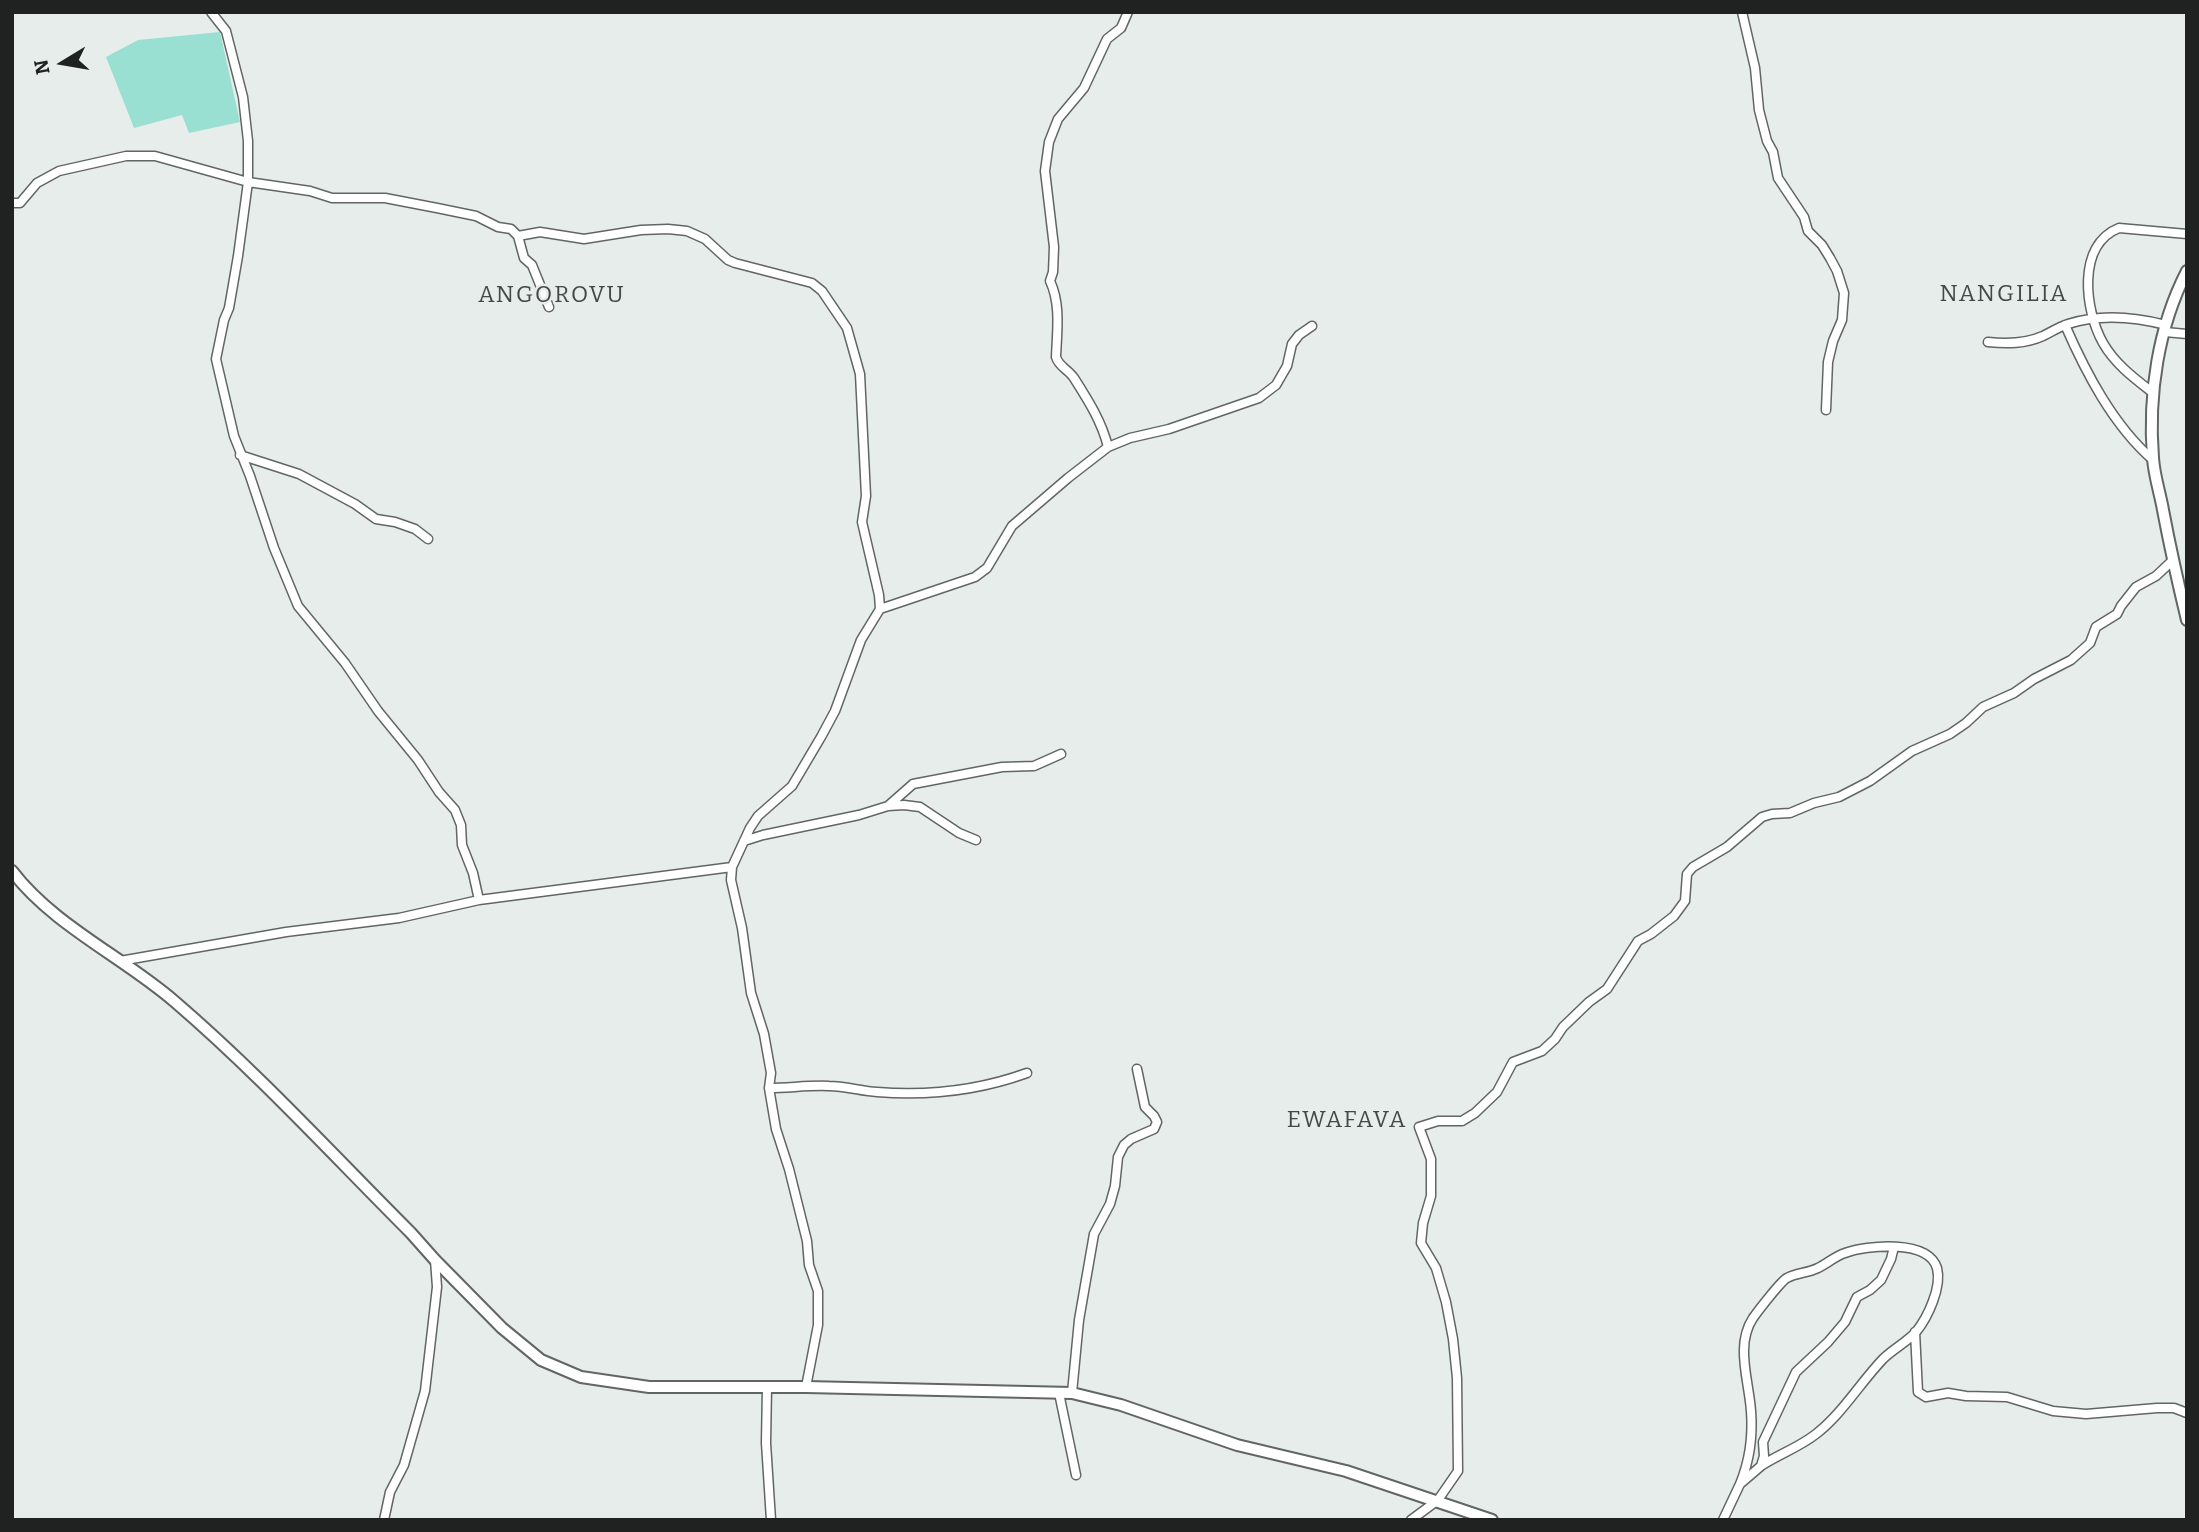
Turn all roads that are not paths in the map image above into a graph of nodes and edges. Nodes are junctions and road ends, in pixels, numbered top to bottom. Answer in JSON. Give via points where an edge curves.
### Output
{"nodes":[{"id":1,"x":211,"y":12,"type":"edge"},
{"id":2,"x":1128,"y":12,"type":"edge"},
{"id":3,"x":1742,"y":12,"type":"edge"},
{"id":4,"x":248,"y":182,"type":"junction"},
{"id":5,"x":12,"y":203,"type":"edge"},
{"id":6,"x":2187,"y":234,"type":"edge"},
{"id":7,"x":519,"y":236,"type":"junction"},
{"id":8,"x":2187,"y":271,"type":"edge"},
{"id":9,"x":549,"y":307,"type":"dead end"},
{"id":10,"x":2092,"y":318,"type":"junction"},
{"id":11,"x":2065,"y":325,"type":"junction"},
{"id":12,"x":1312,"y":326,"type":"dead end"},
{"id":13,"x":2166,"y":328,"type":"junction"},
{"id":14,"x":2187,"y":334,"type":"edge"},
{"id":15,"x":1988,"y":342,"type":"dead end"},
{"id":16,"x":2152,"y":392,"type":"junction"},
{"id":17,"x":1826,"y":410,"type":"dead end"},
{"id":18,"x":1108,"y":447,"type":"junction"},
{"id":19,"x":240,"y":455,"type":"junction"},
{"id":20,"x":2153,"y":460,"type":"junction"},
{"id":21,"x":429,"y":539,"type":"dead end"},
{"id":22,"x":2172,"y":561,"type":"junction"},
{"id":23,"x":880,"y":609,"type":"junction"},
{"id":24,"x":2187,"y":620,"type":"edge"},
{"id":25,"x":1061,"y":754,"type":"dead end"},
{"id":26,"x":888,"y":806,"type":"junction"},
{"id":27,"x":976,"y":840,"type":"dead end"},
{"id":28,"x":744,"y":841,"type":"junction"},
{"id":29,"x":732,"y":867,"type":"junction"},
{"id":30,"x":12,"y":871,"type":"edge"},
{"id":31,"x":479,"y":900,"type":"junction"},
{"id":32,"x":120,"y":961,"type":"junction"},
{"id":33,"x":1138,"y":1069,"type":"dead end"},
{"id":34,"x":1027,"y":1073,"type":"dead end"},
{"id":35,"x":769,"y":1088,"type":"junction"},
{"id":36,"x":1894,"y":1247,"type":"junction"},
{"id":37,"x":435,"y":1260,"type":"junction"},
{"id":38,"x":1915,"y":1332,"type":"junction"},
{"id":39,"x":767,"y":1387,"type":"junction"},
{"id":40,"x":806,"y":1387,"type":"junction"},
{"id":41,"x":1059,"y":1393,"type":"junction"},
{"id":42,"x":1072,"y":1393,"type":"junction"},
{"id":43,"x":2187,"y":1413,"type":"edge"},
{"id":44,"x":1761,"y":1466,"type":"junction"},
{"id":45,"x":1076,"y":1475,"type":"dead end"},
{"id":46,"x":1740,"y":1484,"type":"junction"},
{"id":47,"x":1438,"y":1500,"type":"junction"},
{"id":48,"x":384,"y":1520,"type":"edge"},
{"id":49,"x":771,"y":1520,"type":"edge"},
{"id":50,"x":1411,"y":1520,"type":"edge"},
{"id":51,"x":1492,"y":1520,"type":"edge"},
{"id":52,"x":1723,"y":1520,"type":"edge"}],
"edges":[{"from":1,"to":4,"type":"street","via":[[226,31],[243,97]]},
{"from":2,"to":18,"type":"street","via":[[1121,28],[1107,39],[1084,88],[1058,118],[1045,163],[1054,247],[1050,281],[1057,316],[1056,357],[1091,405]]},
{"from":3,"to":17,"type":"street","via":[[1759,110],[1778,178],[1808,231],[1830,258],[1843,293],[1842,320],[1828,362]]},
{"from":4,"to":5,"type":"street","via":[[155,156],[125,156],[59,171],[37,183],[20,202]]},
{"from":4,"to":7,"type":"street","via":[[332,198],[386,198],[437,208],[476,216]]},
{"from":4,"to":19,"type":"street","via":[[232,295],[216,359]]},
{"from":6,"to":10,"type":"street","via":[[2114,230],[2089,264]]},
{"from":7,"to":9,"type":"street","via":[[524,258],[532,265]]},
{"from":7,"to":23,"type":"street","via":[[540,232],[584,239],[656,229],[687,231],[735,263],[812,284],[822,291],[847,328],[860,374],[866,496],[862,522]]},
{"from":8,"to":13,"type":"street"},
{"from":10,"to":11,"type":"street"},
{"from":10,"to":13,"type":"street","via":[[2143,320]]},
{"from":10,"to":16,"type":"street","via":[[2114,359]]},
{"from":11,"to":15,"type":"street","via":[[2018,344]]},
{"from":11,"to":20,"type":"street","via":[[2112,411]]},
{"from":12,"to":18,"type":"street","via":[[1292,344],[1276,385],[1259,398]]},
{"from":13,"to":14,"type":"street"},
{"from":13,"to":16,"type":"street"},
{"from":16,"to":20,"type":"street"},
{"from":18,"to":23,"type":"street","via":[[1012,526],[987,568],[975,577]]},
{"from":19,"to":21,"type":"street","via":[[299,474],[376,519],[415,529]]},
{"from":19,"to":31,"type":"street","via":[[298,606],[455,810]]},
{"from":20,"to":22,"type":"street"},
{"from":22,"to":24,"type":"street"},
{"from":22,"to":47,"type":"street","via":[[2136,587],[2117,614],[2096,627],[2090,643],[2071,660],[1983,707],[1958,729],[1912,751],[1870,781],[1829,801],[1765,816],[1693,867],[1687,874],[1685,901],[1679,910],[1638,941],[1607,989],[1555,1039],[1537,1054],[1513,1062],[1497,1091],[1475,1113],[1462,1121],[1419,1127],[1431,1159],[1431,1196],[1422,1243],[1436,1268],[1446,1302],[1457,1378],[1458,1471]]},
{"from":23,"to":28,"type":"street","via":[[861,640],[835,711],[798,778],[758,816]]},
{"from":25,"to":26,"type":"street","via":[[1034,766],[1002,767],[914,784]]},
{"from":26,"to":27,"type":"street","via":[[915,805]]},
{"from":26,"to":28,"type":"street"},
{"from":28,"to":29,"type":"street"},
{"from":29,"to":31,"type":"street"},
{"from":29,"to":35,"type":"street","via":[[751,993],[771,1073]]},
{"from":30,"to":32,"type":"street","via":[[64,922]]},
{"from":31,"to":32,"type":"street","via":[[399,918]]},
{"from":32,"to":37,"type":"street","via":[[224,1046]]},
{"from":33,"to":42,"type":"street","via":[[1145,1107],[1157,1122],[1154,1129],[1124,1145],[1118,1157],[1110,1204],[1094,1234]]},
{"from":34,"to":35,"type":"street","via":[[949,1091],[917,1093],[830,1086]]},
{"from":35,"to":40,"type":"street","via":[[818,1291],[818,1325]]},
{"from":36,"to":38,"type":"street","via":[[1927,1254],[1936,1266],[1933,1300]]},
{"from":36,"to":44,"type":"street","via":[[1881,1280],[1857,1297],[1828,1342],[1797,1372],[1763,1442]]},
{"from":36,"to":46,"type":"street","via":[[1842,1254],[1816,1269],[1785,1278],[1753,1318],[1745,1334],[1744,1355],[1752,1438]]},
{"from":37,"to":39,"type":"street","via":[[541,1360],[581,1377],[649,1387]]},
{"from":37,"to":48,"type":"street","via":[[437,1287],[425,1391]]},
{"from":38,"to":43,"type":"street","via":[[1918,1392],[1926,1397],[2007,1397],[2053,1411],[2086,1414],[2157,1408]]},
{"from":38,"to":44,"type":"street","via":[[1884,1358],[1819,1432]]},
{"from":39,"to":40,"type":"street"},
{"from":39,"to":49,"type":"street"},
{"from":40,"to":41,"type":"street"},
{"from":41,"to":42,"type":"street"},
{"from":41,"to":45,"type":"street"},
{"from":42,"to":47,"type":"street","via":[[1237,1445],[1346,1471]]},
{"from":44,"to":46,"type":"street"},
{"from":46,"to":52,"type":"street"},
{"from":47,"to":50,"type":"street"},
{"from":47,"to":51,"type":"street"}]}
